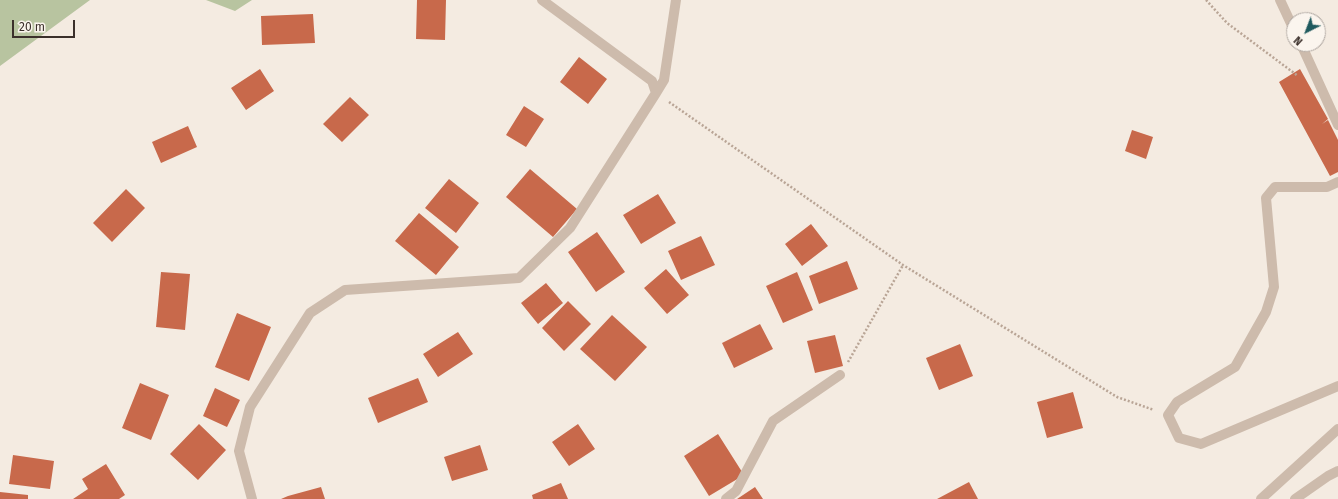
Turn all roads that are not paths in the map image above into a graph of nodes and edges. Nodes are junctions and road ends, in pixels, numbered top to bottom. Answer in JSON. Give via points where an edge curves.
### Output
{"nodes":[{"id":1,"x":542,"y":0,"type":"edge"},
{"id":2,"x":676,"y":0,"type":"edge"},
{"id":3,"x":1280,"y":0,"type":"edge"},
{"id":4,"x":1286,"y":13,"type":"edge"},
{"id":5,"x":1305,"y":52,"type":"edge"},
{"id":6,"x":656,"y":93,"type":"junction"},
{"id":7,"x":1338,"y":125,"type":"edge"},
{"id":8,"x":1338,"y":182,"type":"edge"},
{"id":9,"x":840,"y":376,"type":"road end"},
{"id":10,"x":1338,"y":386,"type":"edge"},
{"id":11,"x":1338,"y":429,"type":"edge"},
{"id":12,"x":1338,"y":471,"type":"edge"},
{"id":13,"x":252,"y":499,"type":"edge"},
{"id":14,"x":726,"y":499,"type":"edge"},
{"id":15,"x":1261,"y":499,"type":"edge"},
{"id":16,"x":1296,"y":499,"type":"edge"}],
"edges":[{"from":1,"to":6,"type":"street","via":[[652,81]]},
{"from":2,"to":6,"type":"street","via":[[664,80]]},
{"from":3,"to":4,"type":"street"},
{"from":5,"to":7,"type":"street"},
{"from":6,"to":13,"type":"street","via":[[570,228],[519,278],[345,290],[310,313],[250,407],[239,451]]},
{"from":8,"to":10,"type":"street","via":[[1327,187],[1275,187],[1266,198],[1274,287],[1266,312],[1235,366],[1177,402],[1168,415],[1179,438],[1201,444]]},
{"from":9,"to":14,"type":"street","via":[[773,421],[736,491]]},
{"from":11,"to":15,"type":"street"},
{"from":12,"to":16,"type":"street"}]}
